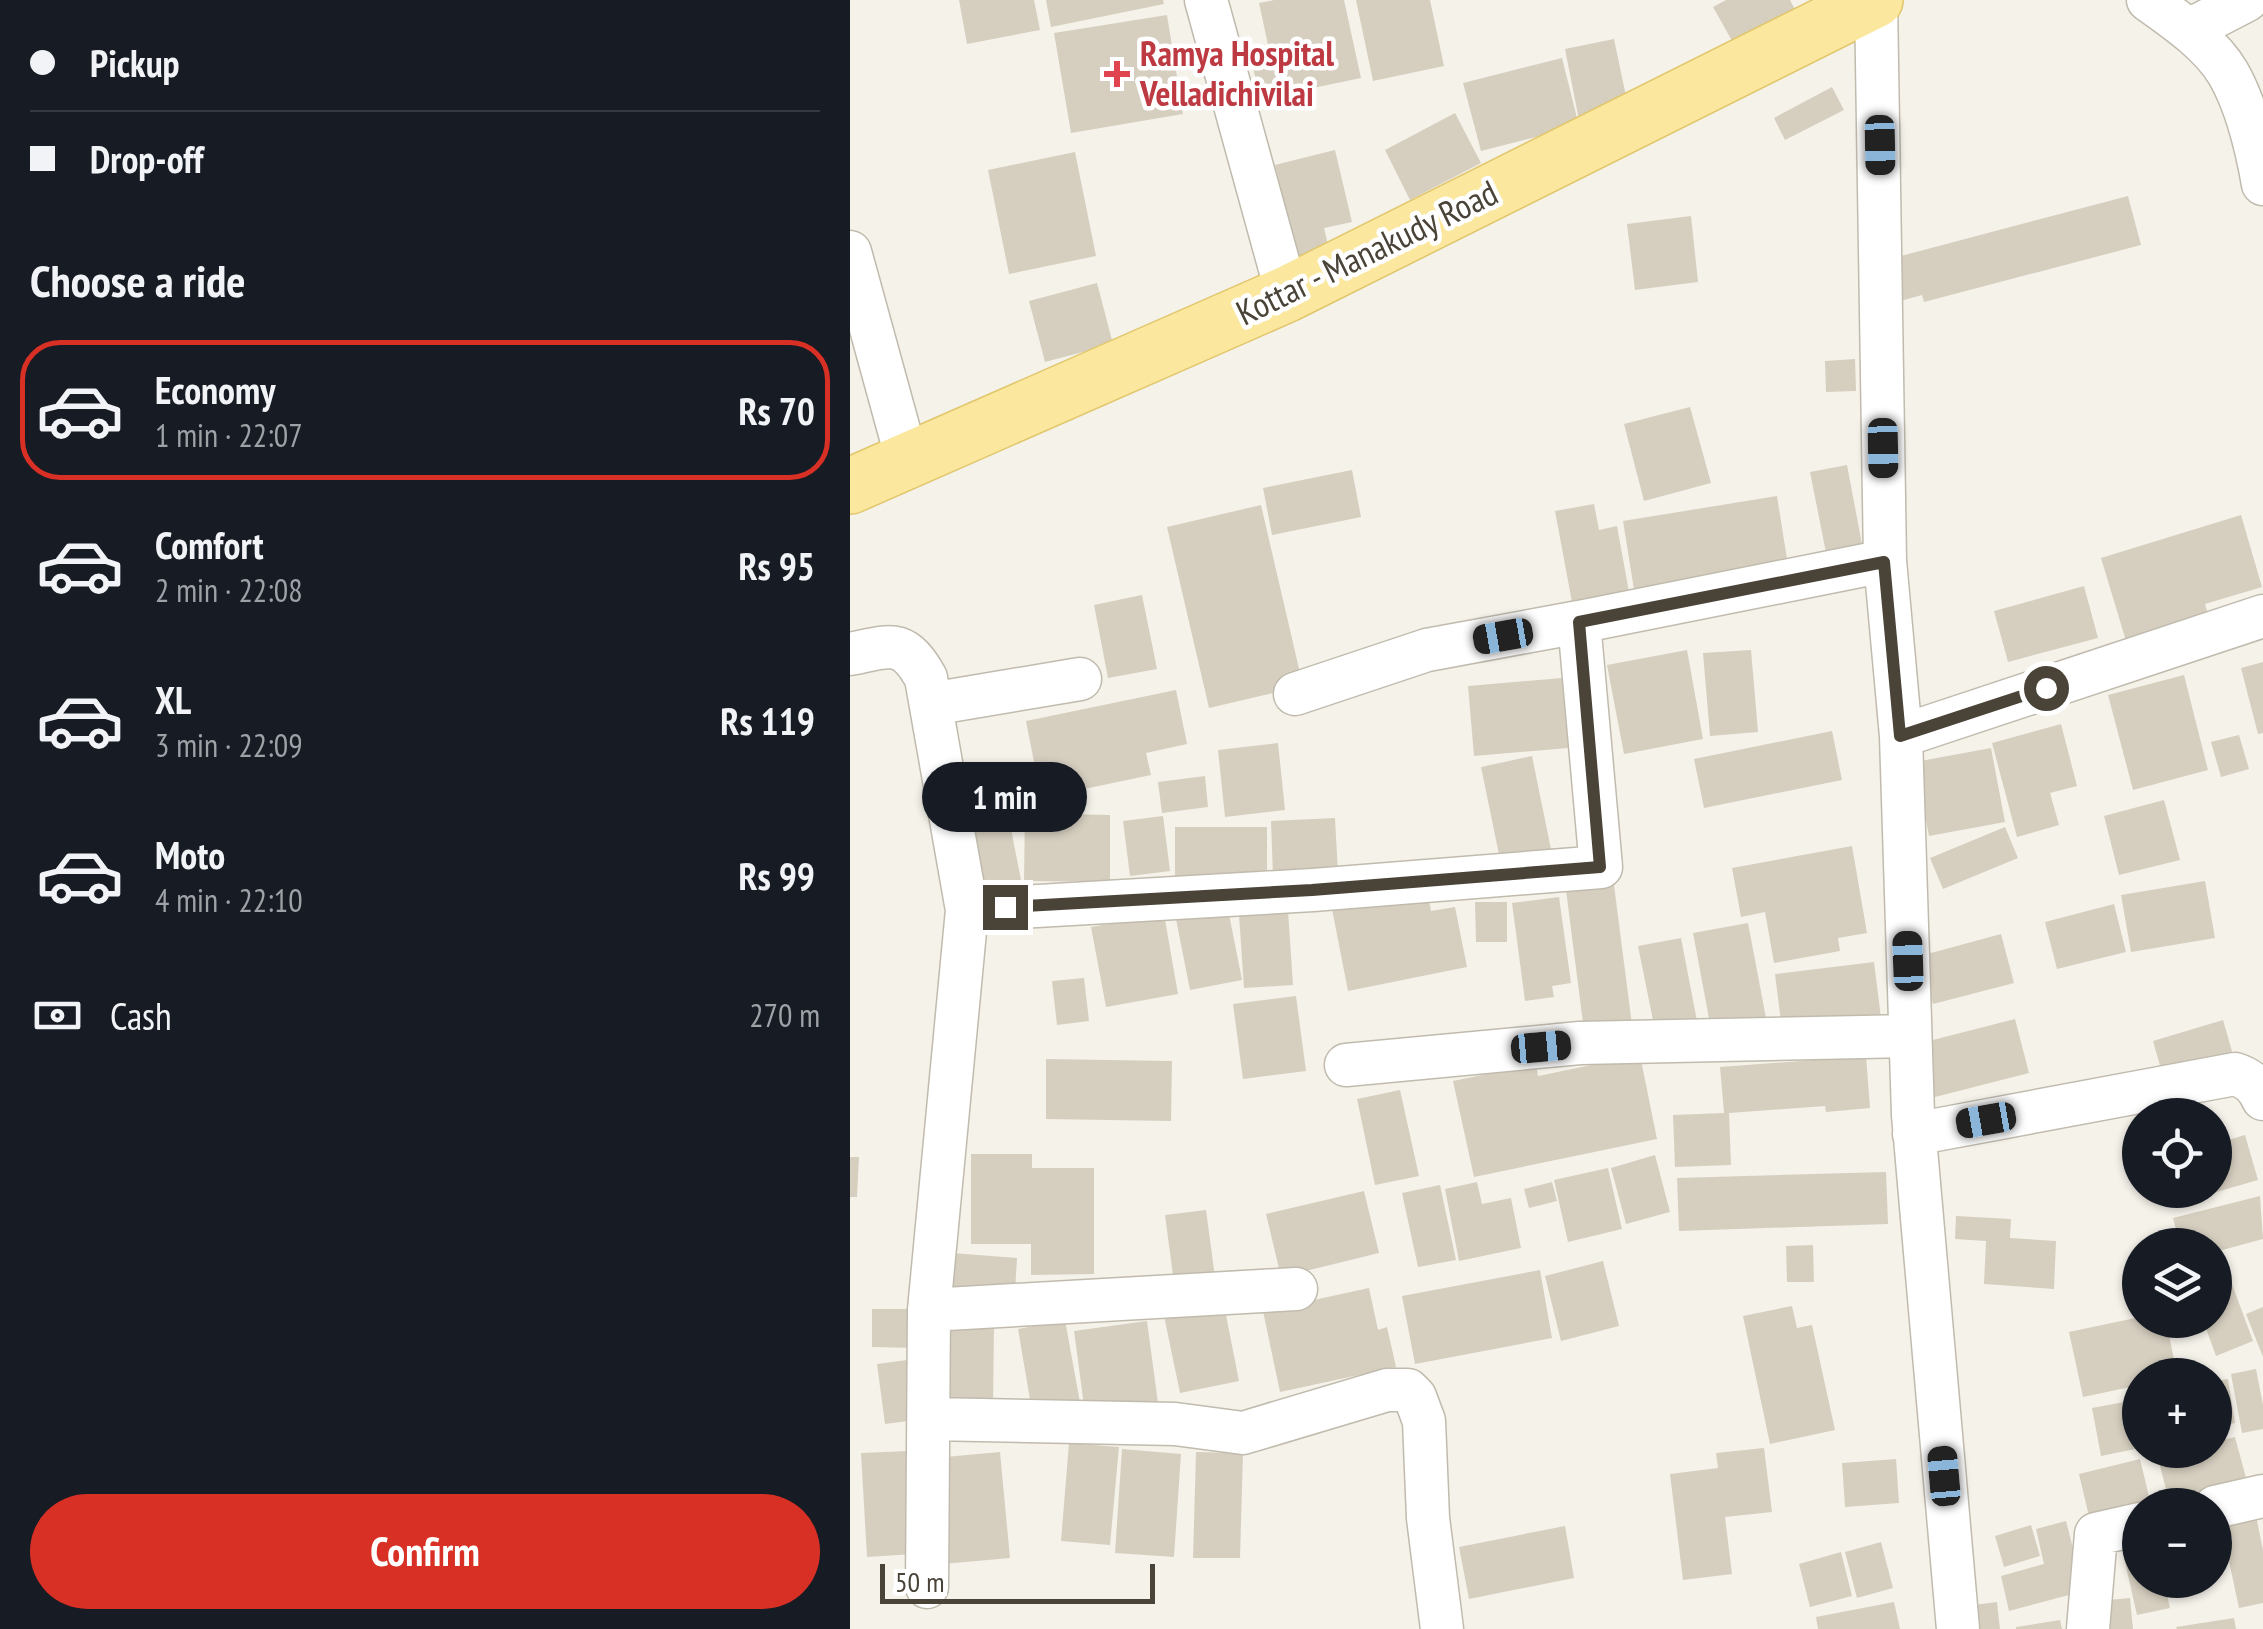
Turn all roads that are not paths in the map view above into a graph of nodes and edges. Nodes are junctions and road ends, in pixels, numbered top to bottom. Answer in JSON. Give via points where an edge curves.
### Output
{"nodes":[{"id":1,"x":1206,"y":0,"type":"edge"},
{"id":2,"x":2148,"y":0,"type":"edge"},
{"id":3,"x":2247,"y":0,"type":"edge"},
{"id":4,"x":1850,"y":6,"type":"edge"},
{"id":5,"x":2189,"y":30,"type":"junction"},
{"id":6,"x":2263,"y":184,"type":"edge"},
{"id":7,"x":850,"y":252,"type":"edge"},
{"id":8,"x":1288,"y":294,"type":"junction"},
{"id":9,"x":908,"y":463,"type":"junction"},
{"id":10,"x":850,"y":486,"type":"edge"},
{"id":11,"x":1884,"y":562,"type":"junction"},
{"id":12,"x":2263,"y":616,"type":"edge"},
{"id":13,"x":1579,"y":622,"type":"junction"},
{"id":14,"x":850,"y":654,"type":"edge"},
{"id":15,"x":1080,"y":679,"type":"dead end"},
{"id":16,"x":1295,"y":694,"type":"dead end"},
{"id":17,"x":931,"y":704,"type":"junction"},
{"id":18,"x":1900,"y":736,"type":"junction"},
{"id":19,"x":967,"y":910,"type":"junction"},
{"id":20,"x":1910,"y":1036,"type":"junction"},
{"id":21,"x":1346,"y":1065,"type":"dead end"},
{"id":22,"x":2263,"y":1100,"type":"edge"},
{"id":23,"x":1914,"y":1134,"type":"junction"},
{"id":24,"x":1296,"y":1289,"type":"dead end"},
{"id":25,"x":929,"y":1310,"type":"junction"},
{"id":26,"x":929,"y":1420,"type":"junction"},
{"id":27,"x":2263,"y":1496,"type":"edge"},
{"id":28,"x":2232,"y":1503,"type":"edge"},
{"id":29,"x":2122,"y":1528,"type":"edge"},
{"id":30,"x":927,"y":1587,"type":"dead end"},
{"id":31,"x":1442,"y":1629,"type":"edge"},
{"id":32,"x":1958,"y":1629,"type":"edge"},
{"id":33,"x":2088,"y":1629,"type":"edge"}],
"edges":[{"from":1,"to":8,"type":"street"},
{"from":2,"to":5,"type":"street"},
{"from":3,"to":5,"type":"street"},
{"from":4,"to":8,"type":"main road","name":"Kottar - Manakudy Road"},
{"from":4,"to":11,"type":"street"},
{"from":5,"to":6,"type":"street","via":[[2228,72]]},
{"from":7,"to":9,"type":"street"},
{"from":8,"to":9,"type":"main road","name":"Kottar - Manakudy Road"},
{"from":9,"to":10,"type":"main road","name":"Kottar - Manakudy Road"},
{"from":11,"to":13,"type":"street"},
{"from":11,"to":18,"type":"street"},
{"from":12,"to":18,"type":"street"},
{"from":13,"to":16,"type":"street","via":[[1427,650]]},
{"from":13,"to":19,"type":"street","via":[[1600,867]]},
{"from":14,"to":17,"type":"street","via":[[896,646],[909,652],[926,678]]},
{"from":15,"to":17,"type":"street"},
{"from":17,"to":19,"type":"street"},
{"from":18,"to":20,"type":"street"},
{"from":19,"to":25,"type":"street"},
{"from":20,"to":21,"type":"street","via":[[1580,1044]]},
{"from":20,"to":23,"type":"street"},
{"from":22,"to":23,"type":"street","via":[[2247,1078],[2235,1074]]},
{"from":23,"to":32,"type":"street"},
{"from":24,"to":25,"type":"street"},
{"from":25,"to":26,"type":"street"},
{"from":26,"to":30,"type":"street"},
{"from":26,"to":31,"type":"street","via":[[1175,1424],[1243,1433],[1404,1389],[1424,1421]]},
{"from":27,"to":28,"type":"street"},
{"from":29,"to":33,"type":"street","via":[[2096,1534]]}]}
